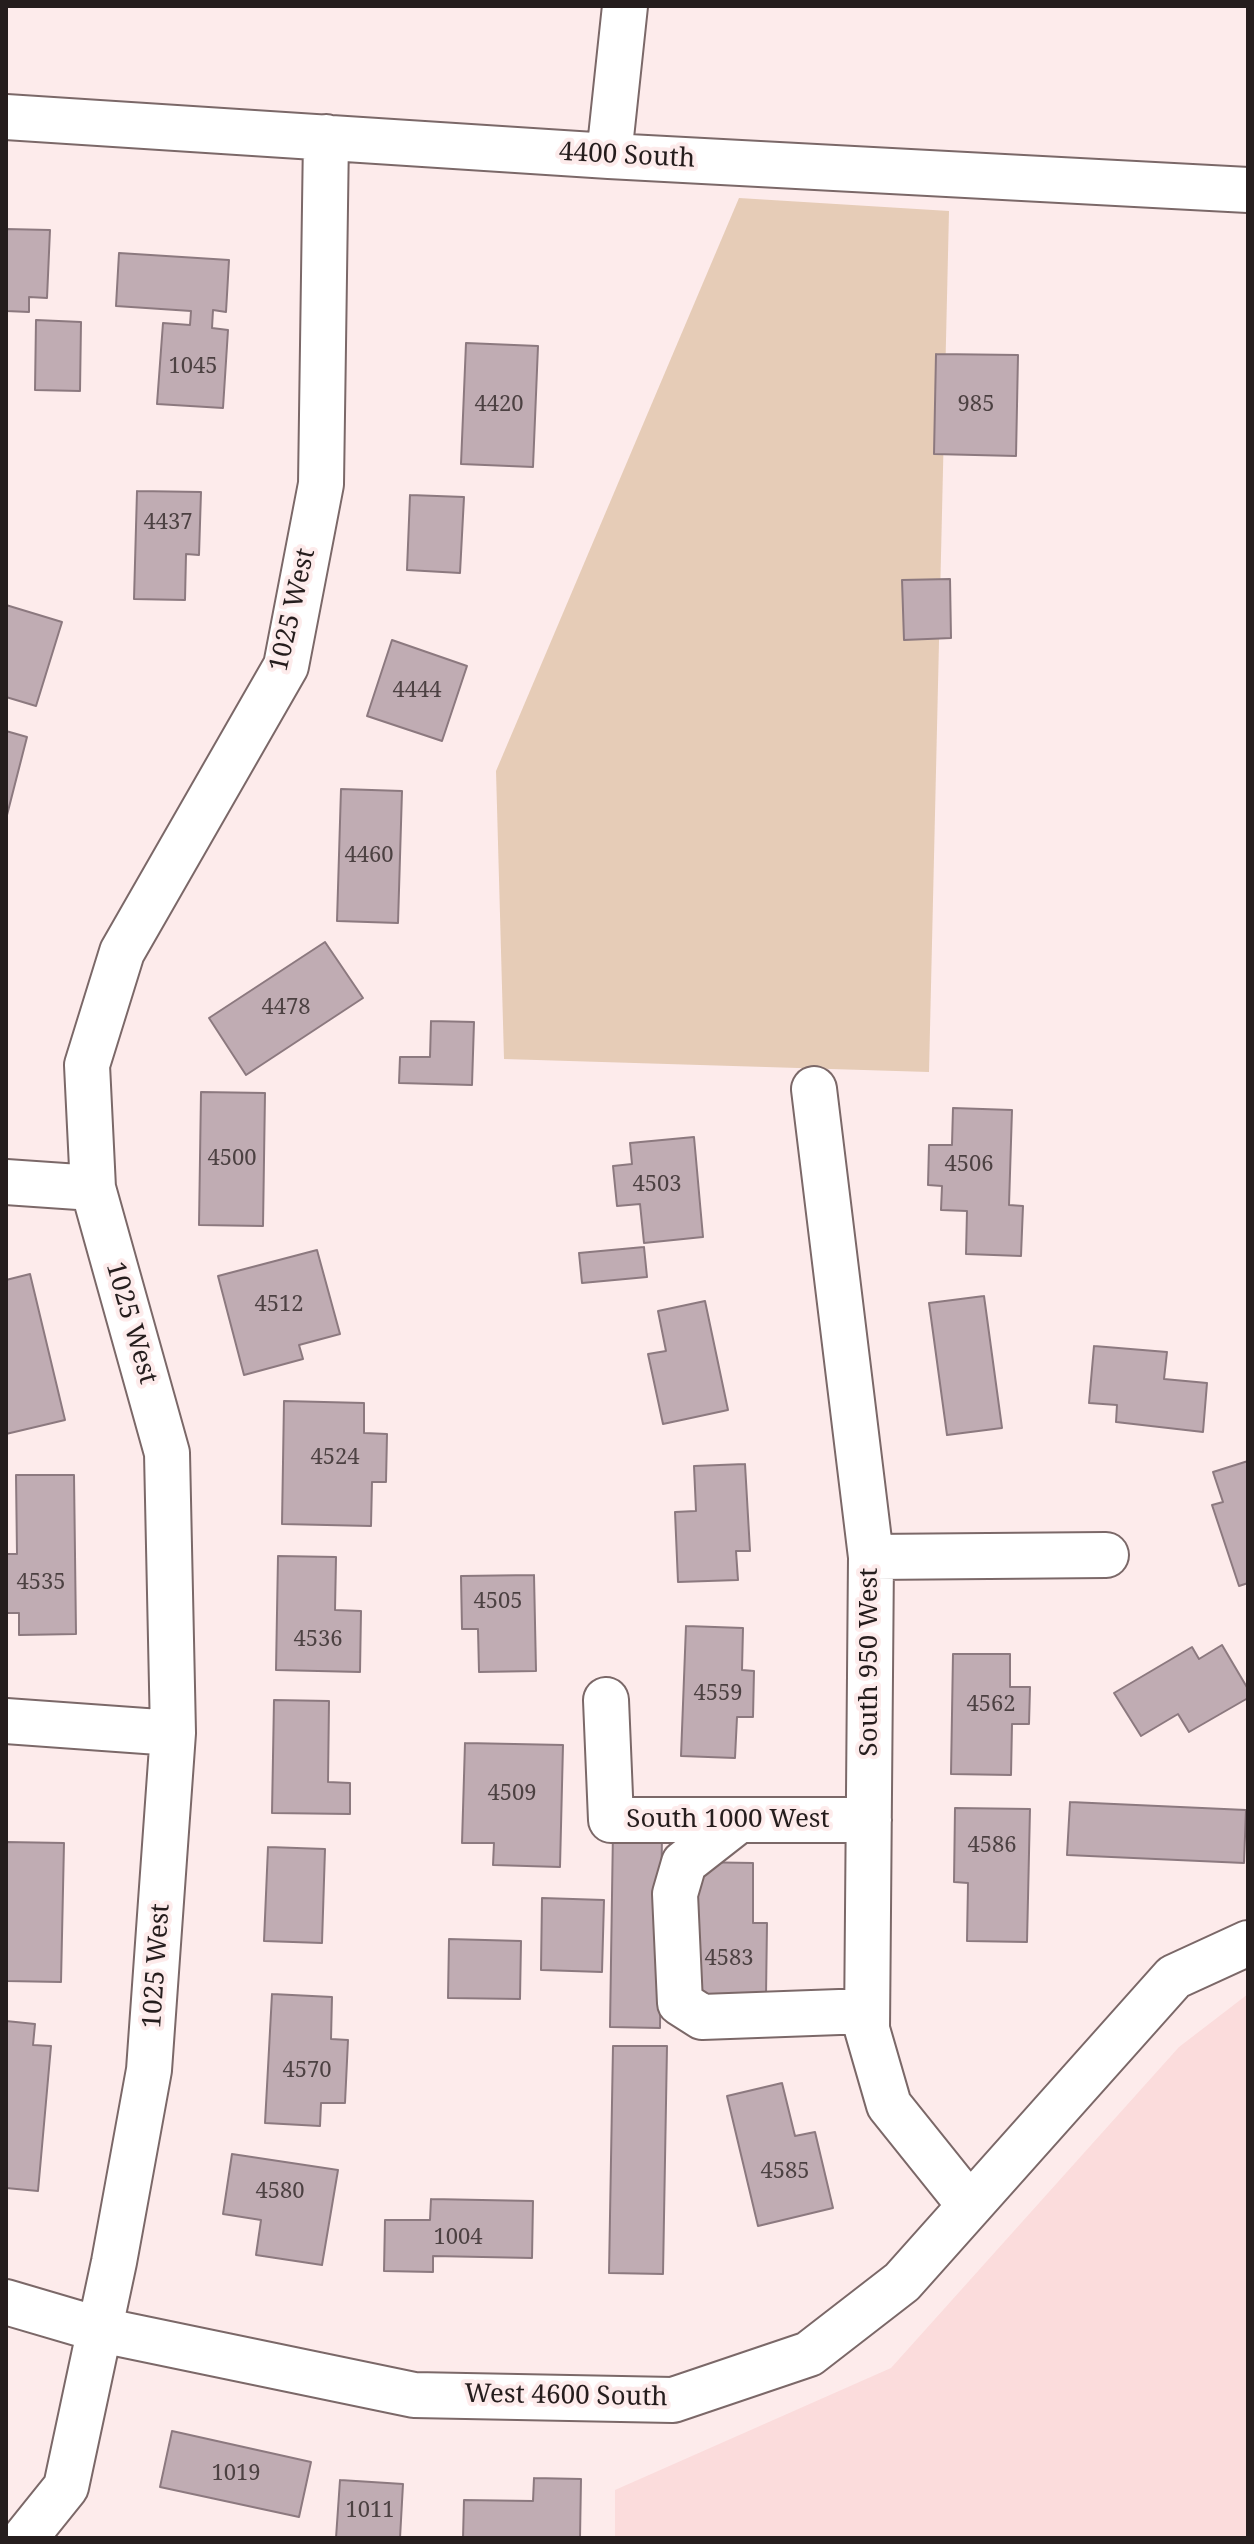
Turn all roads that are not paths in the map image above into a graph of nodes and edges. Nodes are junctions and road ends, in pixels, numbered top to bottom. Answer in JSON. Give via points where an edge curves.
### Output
{"nodes":[{"id":1,"x":625,"y":6,"type":"edge"},
{"id":2,"x":6,"y":117,"type":"edge"},
{"id":3,"x":326,"y":137,"type":"junction"},
{"id":4,"x":609,"y":156,"type":"junction"},
{"id":5,"x":1248,"y":190,"type":"edge"},
{"id":6,"x":814,"y":1089,"type":"dead end"},
{"id":7,"x":6,"y":1182,"type":"edge"},
{"id":8,"x":93,"y":1188,"type":"junction"},
{"id":9,"x":1106,"y":1555,"type":"dead end"},
{"id":10,"x":871,"y":1557,"type":"junction"},
{"id":11,"x":606,"y":1700,"type":"dead end"},
{"id":12,"x":6,"y":1721,"type":"edge"},
{"id":13,"x":173,"y":1733,"type":"junction"},
{"id":14,"x":739,"y":1820,"type":"junction"},
{"id":15,"x":869,"y":1820,"type":"junction"},
{"id":16,"x":1248,"y":1943,"type":"edge"},
{"id":17,"x":867,"y":2011,"type":"junction"},
{"id":18,"x":970,"y":2206,"type":"junction"},
{"id":19,"x":6,"y":2302,"type":"edge"},
{"id":20,"x":101,"y":2330,"type":"junction"},
{"id":21,"x":25,"y":2538,"type":"edge"}],
"edges":[{"from":1,"to":4,"type":"street"},
{"from":2,"to":3,"type":"street","name":"4400 South"},
{"from":3,"to":4,"type":"street","name":"4400 South"},
{"from":3,"to":8,"type":"street","name":"1025 West","via":[[321,484],[286,666],[122,952],[87,1065]]},
{"from":4,"to":5,"type":"street","name":"4400 South"},
{"from":6,"to":10,"type":"street","name":"South 950 West"},
{"from":7,"to":8,"type":"street"},
{"from":8,"to":13,"type":"street","name":"1025 West","via":[[167,1453]]},
{"from":9,"to":10,"type":"street"},
{"from":10,"to":15,"type":"street","name":"South 950 West"},
{"from":11,"to":14,"type":"street","name":"South 1000 West","via":[[611,1820]]},
{"from":12,"to":13,"type":"street"},
{"from":13,"to":20,"type":"street","name":"1025 West","via":[[149,2070]]},
{"from":14,"to":15,"type":"street","name":"South 1000 West"},
{"from":14,"to":17,"type":"street","via":[[684,1863],[675,1894],[680,2003],[702,2017]]},
{"from":15,"to":17,"type":"street","name":"South 950 West"},
{"from":16,"to":18,"type":"street","name":"West 4600 South","via":[[1174,1977]]},
{"from":17,"to":18,"type":"street","name":"South 950 West","via":[[867,2029],[889,2105]]},
{"from":18,"to":20,"type":"street","name":"West 4600 South","via":[[902,2282],[809,2354],[673,2400],[414,2395]]},
{"from":19,"to":20,"type":"street","name":"West 4600 South"},
{"from":20,"to":21,"type":"street","name":"1025 West","via":[[66,2487]]}]}
